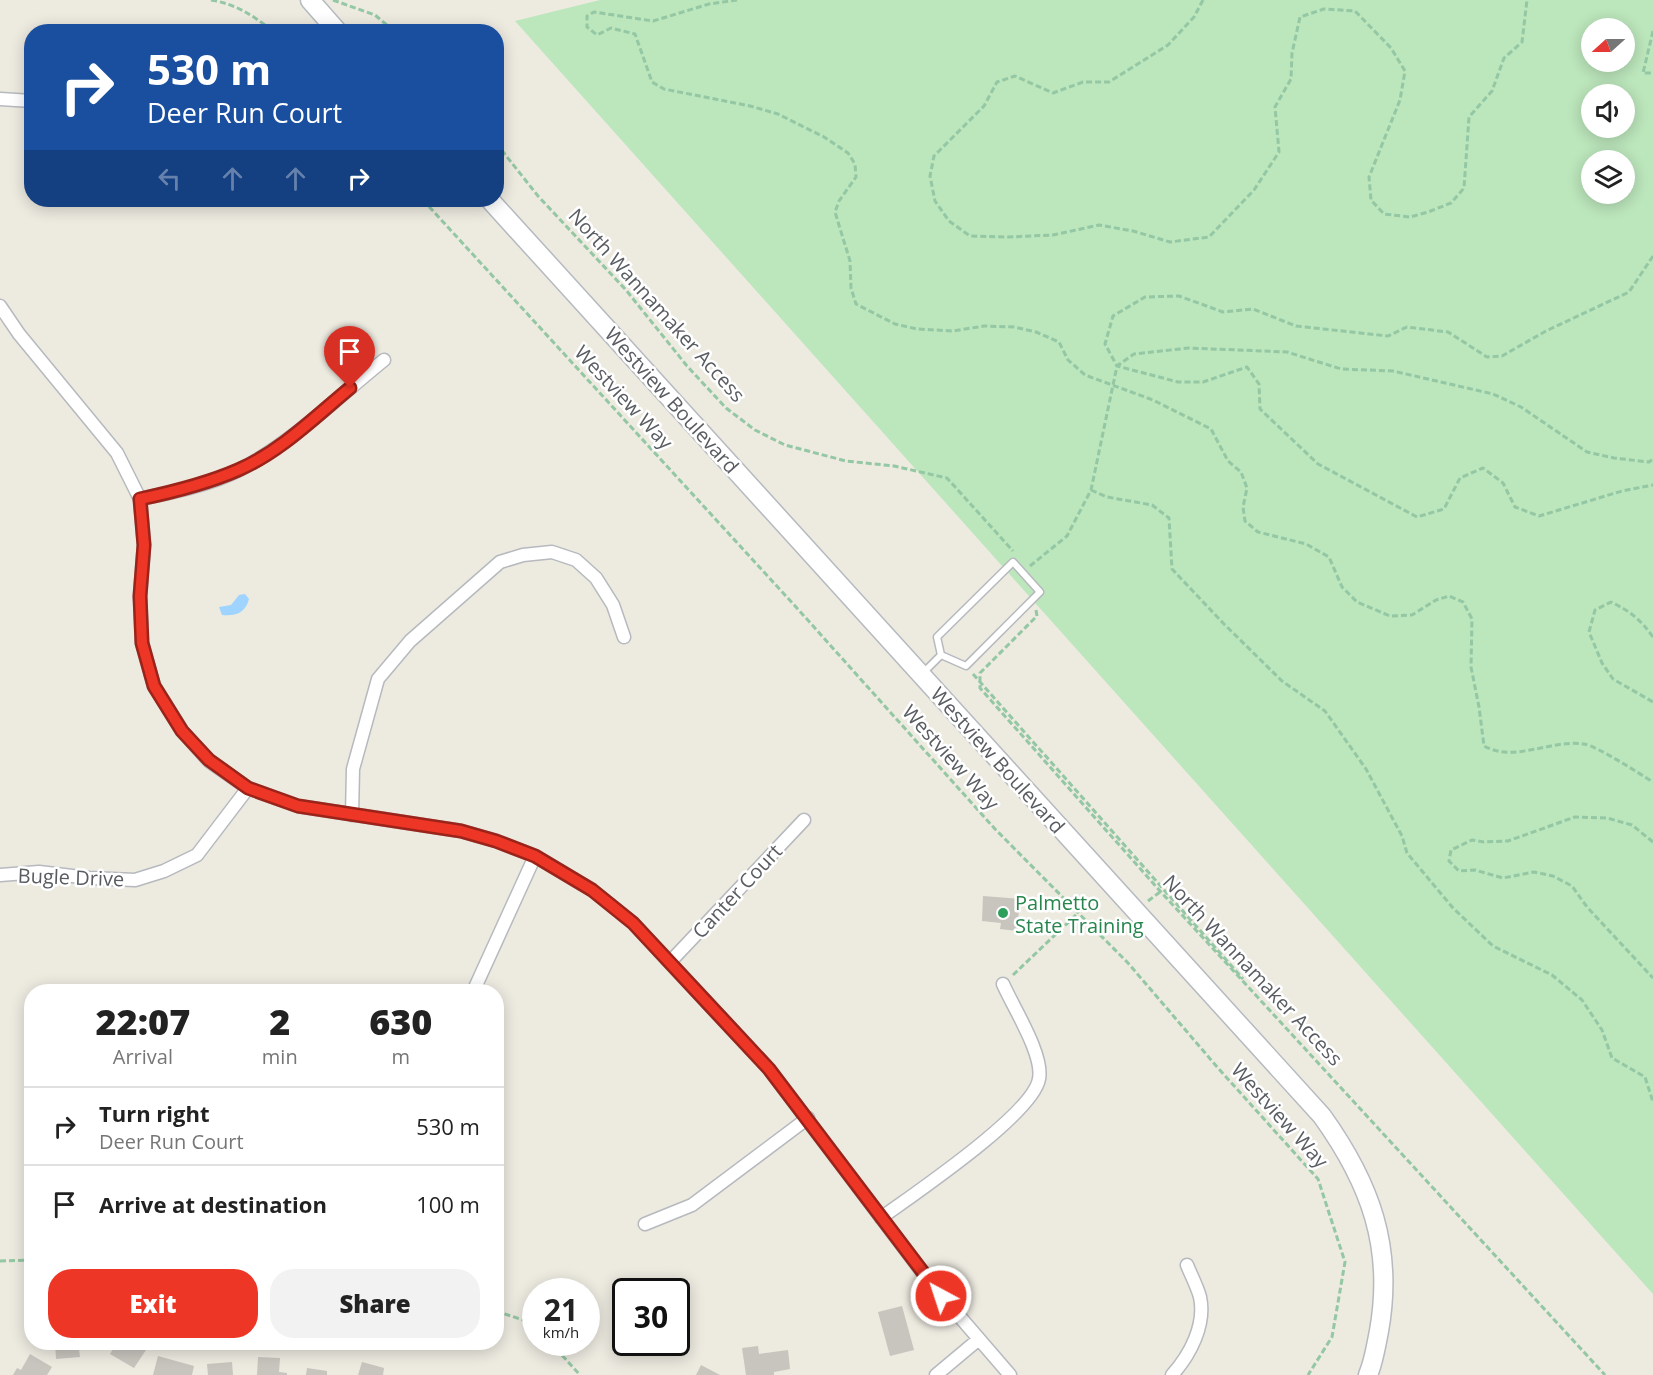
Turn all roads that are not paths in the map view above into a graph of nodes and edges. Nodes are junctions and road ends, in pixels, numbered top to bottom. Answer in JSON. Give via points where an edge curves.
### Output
{"nodes":[{"id":1,"x":310,"y":0,"type":"edge"},
{"id":2,"x":331,"y":24,"type":"edge"},
{"id":3,"x":0,"y":99,"type":"edge"},
{"id":4,"x":24,"y":100,"type":"edge"},
{"id":5,"x":496,"y":207,"type":"edge"},
{"id":6,"x":0,"y":306,"type":"edge"},
{"id":7,"x":384,"y":360,"type":"dead end"},
{"id":8,"x":140,"y":499,"type":"junction"},
{"id":9,"x":624,"y":637,"type":"dead end"},
{"id":10,"x":941,"y":655,"type":"junction"},
{"id":11,"x":921,"y":675,"type":"junction"},
{"id":12,"x":248,"y":788,"type":"junction"},
{"id":13,"x":352,"y":815,"type":"junction"},
{"id":14,"x":804,"y":820,"type":"dead end"},
{"id":15,"x":535,"y":856,"type":"junction"},
{"id":16,"x":0,"y":875,"type":"edge"},
{"id":17,"x":670,"y":962,"type":"junction"},
{"id":18,"x":477,"y":984,"type":"edge"},
{"id":19,"x":1003,"y":984,"type":"road end"},
{"id":20,"x":808,"y":1118,"type":"junction"},
{"id":21,"x":881,"y":1218,"type":"junction"},
{"id":22,"x":645,"y":1224,"type":"dead end"},
{"id":23,"x":1187,"y":1265,"type":"dead end"},
{"id":24,"x":979,"y":1339,"type":"junction"},
{"id":25,"x":936,"y":1375,"type":"edge"},
{"id":26,"x":1010,"y":1375,"type":"edge"},
{"id":27,"x":1172,"y":1375,"type":"edge"},
{"id":28,"x":1368,"y":1375,"type":"edge"}],
"edges":[{"from":1,"to":2,"type":"street"},
{"from":3,"to":4,"type":"street"},
{"from":5,"to":11,"type":"street","name":"Westview Boulevard"},
{"from":6,"to":8,"type":"street","via":[[117,453]]},
{"from":7,"to":8,"type":"street","via":[[281,445],[240,470],[195,487]]},
{"from":8,"to":12,"type":"street","via":[[144,545],[142,643],[154,686],[182,731],[209,760]]},
{"from":9,"to":13,"type":"street","via":[[613,605],[596,578],[576,560],[552,552],[500,562],[410,641],[378,679],[353,769]]},
{"from":10,"to":10,"type":"lane","via":[[937,637],[1013,562],[1040,592],[966,666]]},
{"from":10,"to":11,"type":"lane"},
{"from":11,"to":28,"type":"street","name":"Westview Boulevard","via":[[1322,1116],[1344,1146],[1377,1219],[1382,1256],[1383,1310]]},
{"from":12,"to":13,"type":"street","via":[[298,806]]},
{"from":12,"to":16,"type":"street","name":"Bugle Drive","via":[[197,855],[164,872],[135,879],[39,872]]},
{"from":13,"to":15,"type":"street","via":[[461,831]]},
{"from":14,"to":17,"type":"street","name":"Canter Court"},
{"from":15,"to":17,"type":"street","via":[[592,890],[633,923]]},
{"from":15,"to":18,"type":"street"},
{"from":17,"to":20,"type":"street","via":[[769,1069]]},
{"from":19,"to":21,"type":"street","via":[[1037,1057],[1039,1078],[1030,1098],[994,1132]]},
{"from":20,"to":21,"type":"street"},
{"from":20,"to":22,"type":"street","via":[[692,1205]]},
{"from":21,"to":24,"type":"street"},
{"from":23,"to":27,"type":"street","via":[[1200,1298],[1198,1330],[1183,1362]]},
{"from":24,"to":25,"type":"street"},
{"from":24,"to":26,"type":"street"}]}
